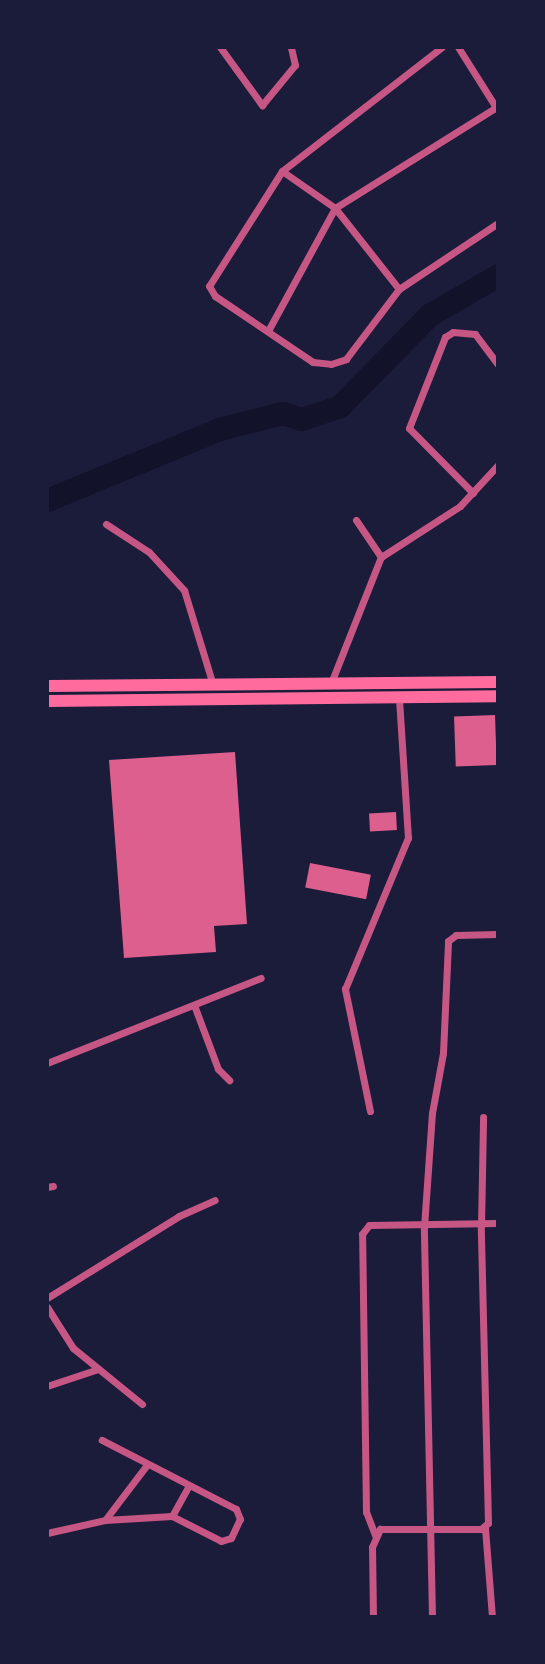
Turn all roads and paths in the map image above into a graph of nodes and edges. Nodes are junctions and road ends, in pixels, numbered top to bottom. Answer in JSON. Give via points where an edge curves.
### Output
{"nodes":[{"id":1,"x":220,"y":47,"type":"edge"},
{"id":2,"x":291,"y":47,"type":"edge"},
{"id":3,"x":442,"y":47,"type":"edge"},
{"id":4,"x":458,"y":47,"type":"edge"},
{"id":5,"x":497,"y":108,"type":"edge"},
{"id":6,"x":282,"y":171,"type":"junction"},
{"id":7,"x":335,"y":208,"type":"junction"},
{"id":8,"x":498,"y":223,"type":"edge"},
{"id":9,"x":399,"y":289,"type":"junction"},
{"id":10,"x":269,"y":329,"type":"junction"},
{"id":11,"x":498,"y":365,"type":"edge"},
{"id":12,"x":498,"y":465,"type":"edge"},
{"id":13,"x":473,"y":493,"type":"junction"},
{"id":14,"x":356,"y":520,"type":"dead end"},
{"id":15,"x":106,"y":524,"type":"dead end"},
{"id":16,"x":381,"y":557,"type":"junction"},
{"id":17,"x":498,"y":682,"type":"edge"},
{"id":18,"x":331,"y":683,"type":"junction"},
{"id":19,"x":213,"y":685,"type":"junction"},
{"id":20,"x":47,"y":686,"type":"edge"},
{"id":21,"x":498,"y":696,"type":"edge"},
{"id":22,"x":398,"y":697,"type":"junction"},
{"id":23,"x":47,"y":701,"type":"edge"},
{"id":24,"x":498,"y":934,"type":"edge"},
{"id":25,"x":261,"y":978,"type":"dead end"},
{"id":26,"x":194,"y":1004,"type":"junction"},
{"id":27,"x":47,"y":1063,"type":"edge"},
{"id":28,"x":229,"y":1080,"type":"dead end"},
{"id":29,"x":370,"y":1111,"type":"dead end"},
{"id":30,"x":483,"y":1117,"type":"dead end"},
{"id":31,"x":215,"y":1200,"type":"dead end"},
{"id":32,"x":498,"y":1223,"type":"edge"},
{"id":33,"x":481,"y":1226,"type":"junction"},
{"id":34,"x":424,"y":1227,"type":"junction"},
{"id":35,"x":47,"y":1298,"type":"edge"},
{"id":36,"x":47,"y":1307,"type":"edge"},
{"id":37,"x":98,"y":1369,"type":"junction"},
{"id":38,"x":47,"y":1386,"type":"edge"},
{"id":39,"x":142,"y":1404,"type":"dead end"},
{"id":40,"x":102,"y":1440,"type":"dead end"},
{"id":41,"x":146,"y":1466,"type":"junction"},
{"id":42,"x":188,"y":1487,"type":"junction"},
{"id":43,"x":172,"y":1516,"type":"junction"},
{"id":44,"x":105,"y":1520,"type":"junction"},
{"id":45,"x":428,"y":1527,"type":"junction"},
{"id":46,"x":485,"y":1528,"type":"junction"},
{"id":47,"x":47,"y":1533,"type":"edge"},
{"id":48,"x":375,"y":1535,"type":"junction"},
{"id":49,"x":373,"y":1617,"type":"edge"},
{"id":50,"x":432,"y":1617,"type":"edge"},
{"id":51,"x":492,"y":1617,"type":"edge"}],
"edges":[{"from":1,"to":2,"type":"street","via":[[262,105],[295,65]]},
{"from":3,"to":6,"type":"street"},
{"from":4,"to":5,"type":"street"},
{"from":5,"to":7,"type":"street"},
{"from":6,"to":7,"type":"street"},
{"from":6,"to":10,"type":"street","via":[[209,282],[215,296]]},
{"from":7,"to":9,"type":"street"},
{"from":7,"to":10,"type":"street"},
{"from":8,"to":9,"type":"street"},
{"from":9,"to":10,"type":"street","via":[[346,359],[331,364],[313,362]]},
{"from":11,"to":13,"type":"street","via":[[475,334],[453,332],[445,337],[410,428]]},
{"from":12,"to":13,"type":"street"},
{"from":13,"to":16,"type":"street","via":[[419,536]]},
{"from":14,"to":16,"type":"street"},
{"from":15,"to":19,"type":"street","via":[[149,552],[184,590]]},
{"from":16,"to":18,"type":"street"},
{"from":17,"to":18,"type":"main road"},
{"from":18,"to":19,"type":"main road"},
{"from":19,"to":20,"type":"main road"},
{"from":21,"to":22,"type":"main road"},
{"from":22,"to":23,"type":"main road"},
{"from":22,"to":29,"type":"street","via":[[408,838],[345,989]]},
{"from":24,"to":34,"type":"street","via":[[456,935],[447,941],[443,1053],[432,1113]]},
{"from":25,"to":26,"type":"street"},
{"from":26,"to":27,"type":"street"},
{"from":26,"to":28,"type":"street","via":[[218,1069]]},
{"from":30,"to":33,"type":"street"},
{"from":31,"to":35,"type":"street","via":[[179,1216]]},
{"from":32,"to":33,"type":"street"},
{"from":33,"to":34,"type":"street"},
{"from":33,"to":46,"type":"street"},
{"from":34,"to":45,"type":"street"},
{"from":34,"to":48,"type":"street","via":[[369,1225],[360,1241],[366,1512],[369,1530]]},
{"from":36,"to":37,"type":"street","via":[[63,1337]]},
{"from":37,"to":38,"type":"street"},
{"from":37,"to":39,"type":"street"},
{"from":40,"to":41,"type":"street"},
{"from":41,"to":42,"type":"street"},
{"from":41,"to":44,"type":"street"},
{"from":42,"to":43,"type":"street"},
{"from":42,"to":43,"type":"street","via":[[236,1509],[240,1518],[231,1538],[221,1541]]},
{"from":43,"to":44,"type":"street"},
{"from":44,"to":47,"type":"street"},
{"from":45,"to":46,"type":"street"},
{"from":45,"to":48,"type":"street","via":[[386,1528]]},
{"from":45,"to":50,"type":"street"},
{"from":46,"to":51,"type":"street"},
{"from":48,"to":49,"type":"street"}]}
